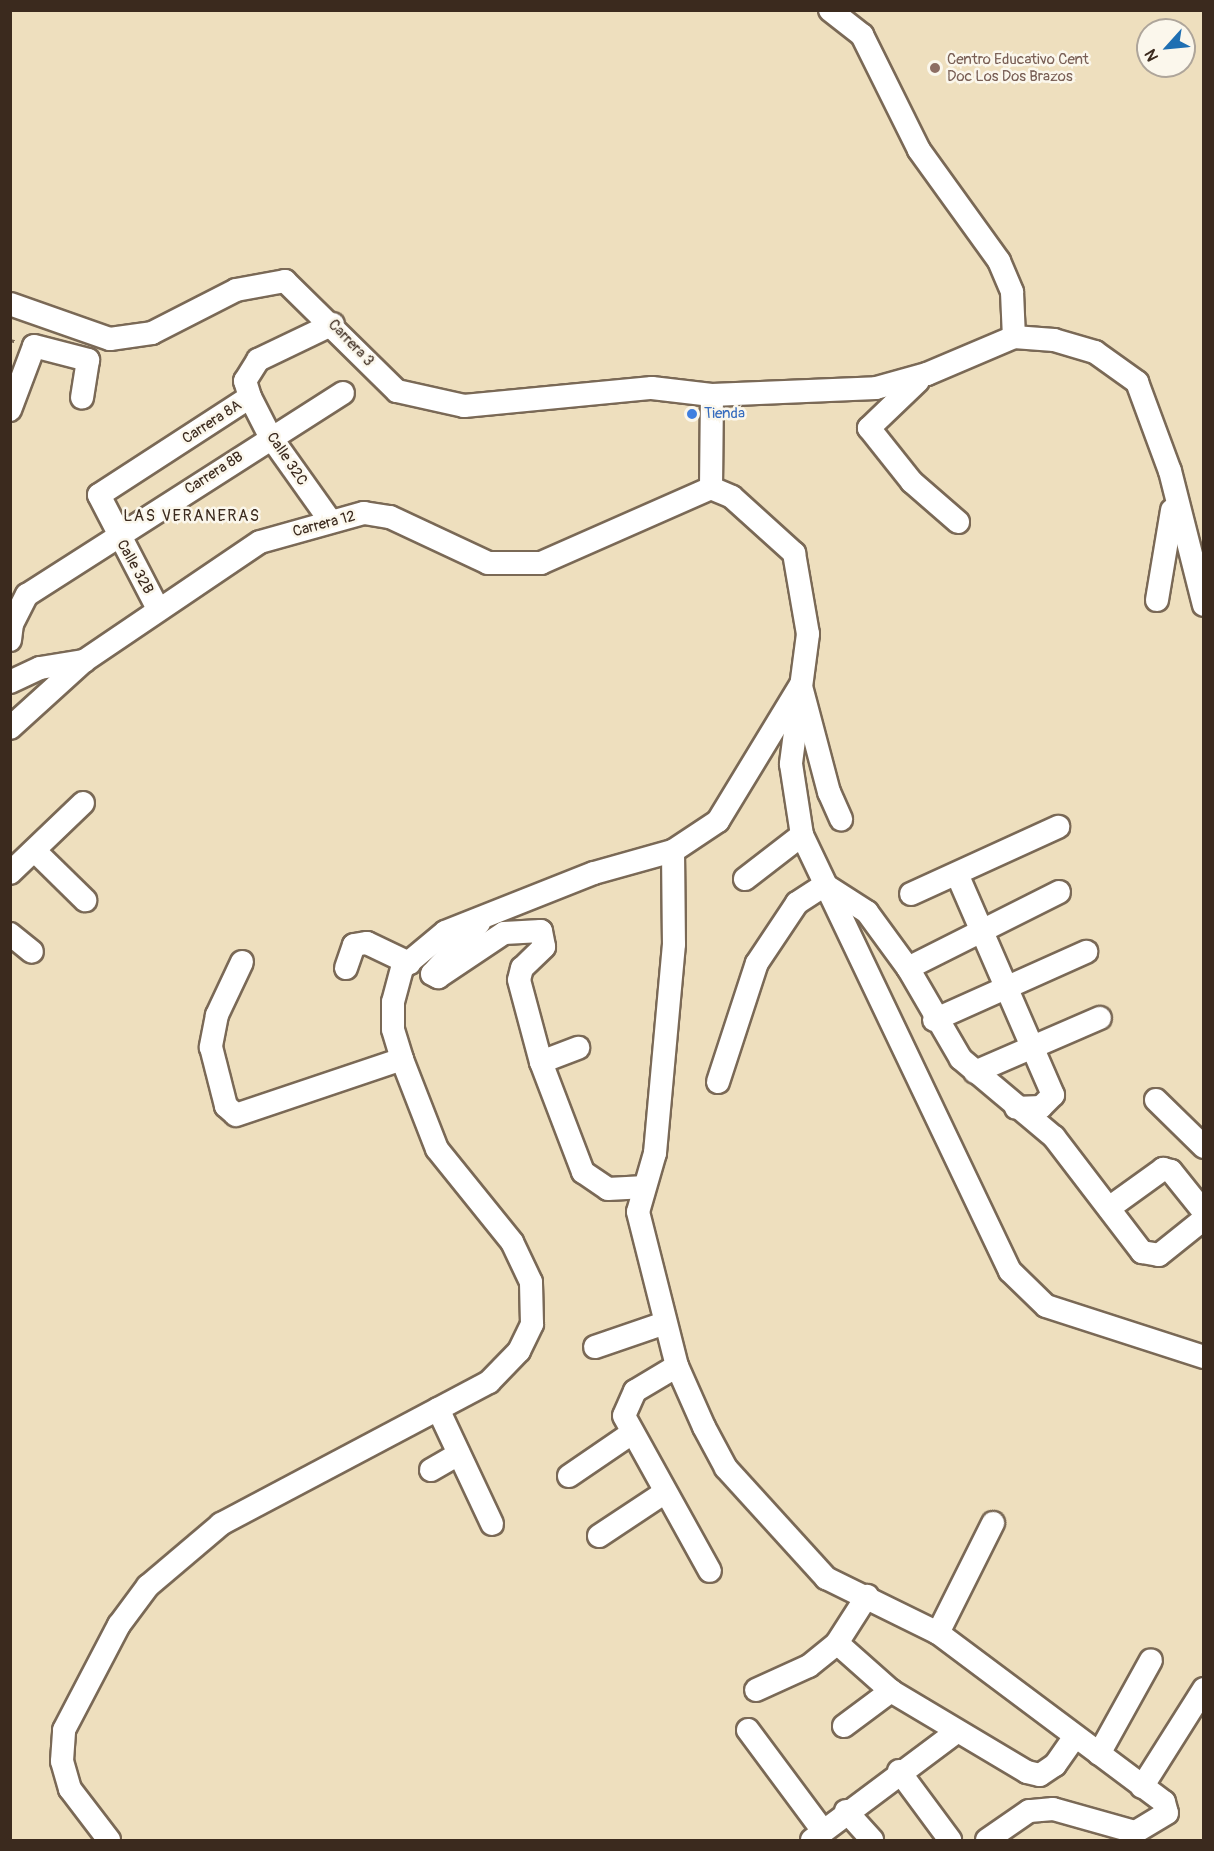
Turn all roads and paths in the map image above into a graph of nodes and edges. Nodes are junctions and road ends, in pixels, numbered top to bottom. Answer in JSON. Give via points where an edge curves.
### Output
{"nodes":[{"id":1,"x":830,"y":10,"type":"edge"},
{"id":2,"x":10,"y":304,"type":"edge"},
{"id":3,"x":333,"y":324,"type":"junction"},
{"id":4,"x":1014,"y":337,"type":"junction"},
{"id":5,"x":927,"y":374,"type":"junction"},
{"id":6,"x":343,"y":393,"type":"dead end"},
{"id":7,"x":712,"y":395,"type":"junction"},
{"id":8,"x":250,"y":397,"type":"junction"},
{"id":9,"x":82,"y":398,"type":"dead end"},
{"id":10,"x":10,"y":410,"type":"edge"},
{"id":11,"x":270,"y":436,"type":"junction"},
{"id":12,"x":711,"y":488,"type":"junction"},
{"id":13,"x":1175,"y":493,"type":"junction"},
{"id":14,"x":99,"y":495,"type":"joint"},
{"id":15,"x":329,"y":519,"type":"junction"},
{"id":16,"x":958,"y":522,"type":"dead end"},
{"id":17,"x":117,"y":536,"type":"junction"},
{"id":18,"x":1157,"y":600,"type":"dead end"},
{"id":19,"x":1203,"y":605,"type":"edge"},
{"id":20,"x":157,"y":607,"type":"junction"},
{"id":21,"x":10,"y":640,"type":"edge"},
{"id":22,"x":84,"y":661,"type":"junction"},
{"id":23,"x":10,"y":682,"type":"edge"},
{"id":24,"x":800,"y":686,"type":"junction"},
{"id":25,"x":10,"y":728,"type":"edge"},
{"id":26,"x":83,"y":803,"type":"dead end"},
{"id":27,"x":841,"y":819,"type":"dead end"},
{"id":28,"x":1058,"y":827,"type":"dead end"},
{"id":29,"x":802,"y":835,"type":"junction"},
{"id":30,"x":673,"y":851,"type":"junction"},
{"id":31,"x":36,"y":852,"type":"junction"},
{"id":32,"x":10,"y":873,"type":"edge"},
{"id":33,"x":957,"y":874,"type":"junction"},
{"id":34,"x":746,"y":879,"type":"dead end"},
{"id":35,"x":825,"y":885,"type":"junction"},
{"id":36,"x":1059,"y":892,"type":"dead end"},
{"id":37,"x":911,"y":894,"type":"dead end"},
{"id":38,"x":85,"y":900,"type":"dead end"},
{"id":39,"x":487,"y":916,"type":"junction"},
{"id":40,"x":983,"y":932,"type":"junction"},
{"id":41,"x":10,"y":934,"type":"edge"},
{"id":42,"x":32,"y":952,"type":"dead end"},
{"id":43,"x":1086,"y":952,"type":"dead end"},
{"id":44,"x":242,"y":962,"type":"dead end"},
{"id":45,"x":409,"y":963,"type":"junction"},
{"id":46,"x":346,"y":968,"type":"dead end"},
{"id":47,"x":908,"y":968,"type":"junction"},
{"id":48,"x":1007,"y":988,"type":"junction"},
{"id":49,"x":1100,"y":1018,"type":"dead end"},
{"id":50,"x":934,"y":1020,"type":"junction"},
{"id":51,"x":578,"y":1048,"type":"dead end"},
{"id":52,"x":1034,"y":1048,"type":"junction"},
{"id":53,"x":402,"y":1059,"type":"junction"},
{"id":54,"x":541,"y":1062,"type":"junction"},
{"id":55,"x":975,"y":1072,"type":"junction"},
{"id":56,"x":718,"y":1082,"type":"dead end"},
{"id":57,"x":1155,"y":1100,"type":"dead end"},
{"id":58,"x":1016,"y":1108,"type":"junction"},
{"id":59,"x":1203,"y":1147,"type":"edge"},
{"id":60,"x":641,"y":1187,"type":"junction"},
{"id":61,"x":1109,"y":1208,"type":"junction"},
{"id":62,"x":1203,"y":1212,"type":"edge"},
{"id":63,"x":1203,"y":1219,"type":"edge"},
{"id":64,"x":664,"y":1323,"type":"junction"},
{"id":65,"x":595,"y":1347,"type":"dead end"},
{"id":66,"x":1203,"y":1356,"type":"edge"},
{"id":67,"x":677,"y":1366,"type":"junction"},
{"id":68,"x":438,"y":1409,"type":"junction"},
{"id":69,"x":632,"y":1433,"type":"junction"},
{"id":70,"x":459,"y":1454,"type":"junction"},
{"id":71,"x":431,"y":1470,"type":"dead end"},
{"id":72,"x":569,"y":1476,"type":"dead end"},
{"id":73,"x":664,"y":1493,"type":"junction"},
{"id":74,"x":993,"y":1523,"type":"dead end"},
{"id":75,"x":492,"y":1524,"type":"dead end"},
{"id":76,"x":599,"y":1536,"type":"dead end"},
{"id":77,"x":710,"y":1571,"type":"dead end"},
{"id":78,"x":867,"y":1596,"type":"junction"},
{"id":79,"x":938,"y":1634,"type":"junction"},
{"id":80,"x":837,"y":1643,"type":"junction"},
{"id":81,"x":1152,"y":1660,"type":"dead end"},
{"id":82,"x":1203,"y":1689,"type":"edge"},
{"id":83,"x":756,"y":1690,"type":"dead end"},
{"id":84,"x":891,"y":1690,"type":"junction"},
{"id":85,"x":844,"y":1726,"type":"dead end"},
{"id":86,"x":748,"y":1731,"type":"dead end"},
{"id":87,"x":955,"y":1733,"type":"junction"},
{"id":88,"x":1075,"y":1736,"type":"junction"},
{"id":89,"x":1099,"y":1754,"type":"junction"},
{"id":90,"x":899,"y":1771,"type":"junction"},
{"id":91,"x":1142,"y":1787,"type":"junction"},
{"id":92,"x":846,"y":1811,"type":"junction"},
{"id":93,"x":817,"y":1836,"type":"edge"},
{"id":94,"x":1136,"y":1836,"type":"edge"},
{"id":95,"x":109,"y":1840,"type":"edge"},
{"id":96,"x":872,"y":1840,"type":"edge"},
{"id":97,"x":950,"y":1840,"type":"edge"},
{"id":98,"x":987,"y":1840,"type":"edge"}],
"edges":[{"from":1,"to":4,"type":"street","via":[[862,35],[919,150],[999,261],[1012,292]]},
{"from":2,"to":3,"type":"street","name":"Carrera 3","via":[[110,339],[152,333],[236,290],[285,280]]},
{"from":3,"to":7,"type":"street","name":"Carrera 3","via":[[397,391],[441,403],[464,406],[652,388]]},
{"from":3,"to":8,"type":"street","name":"Carrera 8A","via":[[258,360],[245,381]]},
{"from":4,"to":5,"type":"street"},
{"from":4,"to":13,"type":"street","via":[[1053,340],[1121,366],[1149,406]]},
{"from":5,"to":7,"type":"street","name":"Carrera 3","via":[[876,388]]},
{"from":5,"to":16,"type":"street","via":[[869,428],[912,482]]},
{"from":6,"to":11,"type":"street","name":"Carrera 8B"},
{"from":7,"to":12,"type":"street"},
{"from":8,"to":11,"type":"street","name":"Calle 32C"},
{"from":8,"to":14,"type":"street","name":"Carrera 8A"},
{"from":9,"to":10,"type":"street","via":[[88,360],[34,346]]},
{"from":11,"to":15,"type":"street","name":"Calle 32C"},
{"from":11,"to":17,"type":"street","name":"Carrera 8B"},
{"from":12,"to":15,"type":"street","name":"Carrera 12","via":[[541,563],[488,564],[390,517],[364,513]]},
{"from":12,"to":24,"type":"street","via":[[732,497],[794,553],[808,634]]},
{"from":13,"to":18,"type":"street"},
{"from":13,"to":19,"type":"street"},
{"from":14,"to":17,"type":"street","name":"Calle 32B"},
{"from":15,"to":20,"type":"street","name":"Carrera 12","via":[[260,542]]},
{"from":17,"to":20,"type":"street","name":"Calle 32B"},
{"from":17,"to":21,"type":"street","name":"Carrera 8B","via":[[27,595],[12,624]]},
{"from":20,"to":22,"type":"street","name":"Carrera 12"},
{"from":22,"to":23,"type":"street","via":[[40,668]]},
{"from":22,"to":25,"type":"street","name":"Carrera 12"},
{"from":24,"to":27,"type":"street"},
{"from":24,"to":29,"type":"street","via":[[791,764]]},
{"from":24,"to":30,"type":"street","via":[[718,821]]},
{"from":26,"to":31,"type":"street"},
{"from":28,"to":33,"type":"street"},
{"from":29,"to":34,"type":"street"},
{"from":29,"to":35,"type":"street"},
{"from":30,"to":39,"type":"street","via":[[594,873]]},
{"from":30,"to":60,"type":"street","via":[[674,944],[655,1153]]},
{"from":31,"to":32,"type":"street"},
{"from":31,"to":38,"type":"street"},
{"from":33,"to":37,"type":"street"},
{"from":33,"to":40,"type":"street"},
{"from":35,"to":47,"type":"street","via":[[867,912]]},
{"from":35,"to":56,"type":"street","via":[[797,903],[757,963]]},
{"from":35,"to":66,"type":"street","via":[[1024,1289],[1046,1306]]},
{"from":36,"to":40,"type":"street"},
{"from":39,"to":45,"type":"street","via":[[445,932]]},
{"from":39,"to":54,"type":"street","via":[[432,974],[438,977],[504,933],[541,931],[546,938],[544,947],[522,968],[519,980]]},
{"from":40,"to":47,"type":"street"},
{"from":40,"to":48,"type":"street"},
{"from":41,"to":42,"type":"street"},
{"from":43,"to":48,"type":"street"},
{"from":44,"to":53,"type":"street","via":[[217,1015],[211,1047],[226,1106],[236,1115]]},
{"from":45,"to":46,"type":"street","via":[[367,943],[354,945]]},
{"from":45,"to":53,"type":"street","via":[[393,1002],[393,1029]]},
{"from":47,"to":50,"type":"street"},
{"from":48,"to":50,"type":"street"},
{"from":48,"to":52,"type":"street"},
{"from":49,"to":52,"type":"street"},
{"from":50,"to":55,"type":"street"},
{"from":51,"to":54,"type":"street"},
{"from":52,"to":55,"type":"street"},
{"from":52,"to":58,"type":"street","via":[[1052,1102]]},
{"from":53,"to":68,"type":"street","via":[[437,1149],[512,1242],[534,1299],[532,1324],[519,1351],[489,1382]]},
{"from":54,"to":60,"type":"street","via":[[583,1172],[608,1189]]},
{"from":55,"to":58,"type":"street"},
{"from":57,"to":59,"type":"street"},
{"from":58,"to":61,"type":"street","via":[[1054,1137]]},
{"from":60,"to":64,"type":"street","via":[[638,1212]]},
{"from":61,"to":62,"type":"street","via":[[1162,1169],[1171,1171]]},
{"from":61,"to":63,"type":"street","via":[[1150,1258]]},
{"from":64,"to":65,"type":"street"},
{"from":64,"to":67,"type":"street"},
{"from":67,"to":69,"type":"street","via":[[635,1391],[626,1404],[624,1416]]},
{"from":67,"to":78,"type":"street","via":[[726,1468],[752,1500],[826,1578]]},
{"from":68,"to":70,"type":"street"},
{"from":68,"to":95,"type":"street","via":[[221,1524],[148,1586],[119,1625],[64,1730],[62,1761],[70,1789]]},
{"from":69,"to":72,"type":"street"},
{"from":69,"to":73,"type":"street"},
{"from":70,"to":71,"type":"street"},
{"from":70,"to":75,"type":"street"},
{"from":73,"to":76,"type":"street"},
{"from":73,"to":77,"type":"street"},
{"from":74,"to":79,"type":"street"},
{"from":78,"to":79,"type":"street"},
{"from":78,"to":80,"type":"street"},
{"from":79,"to":88,"type":"street"},
{"from":80,"to":83,"type":"street","via":[[809,1666]]},
{"from":80,"to":84,"type":"street"},
{"from":81,"to":89,"type":"street"},
{"from":82,"to":91,"type":"street"},
{"from":84,"to":85,"type":"street"},
{"from":84,"to":87,"type":"street"},
{"from":86,"to":93,"type":"street"},
{"from":87,"to":88,"type":"street","via":[[1040,1775],[1055,1766]]},
{"from":87,"to":90,"type":"street"},
{"from":88,"to":89,"type":"street"},
{"from":89,"to":91,"type":"street"},
{"from":90,"to":92,"type":"street"},
{"from":90,"to":97,"type":"street"},
{"from":91,"to":94,"type":"street","via":[[1164,1802],[1167,1814]]},
{"from":92,"to":93,"type":"street"},
{"from":92,"to":96,"type":"street"},
{"from":94,"to":98,"type":"street","via":[[1053,1809],[1029,1811]]}]}
